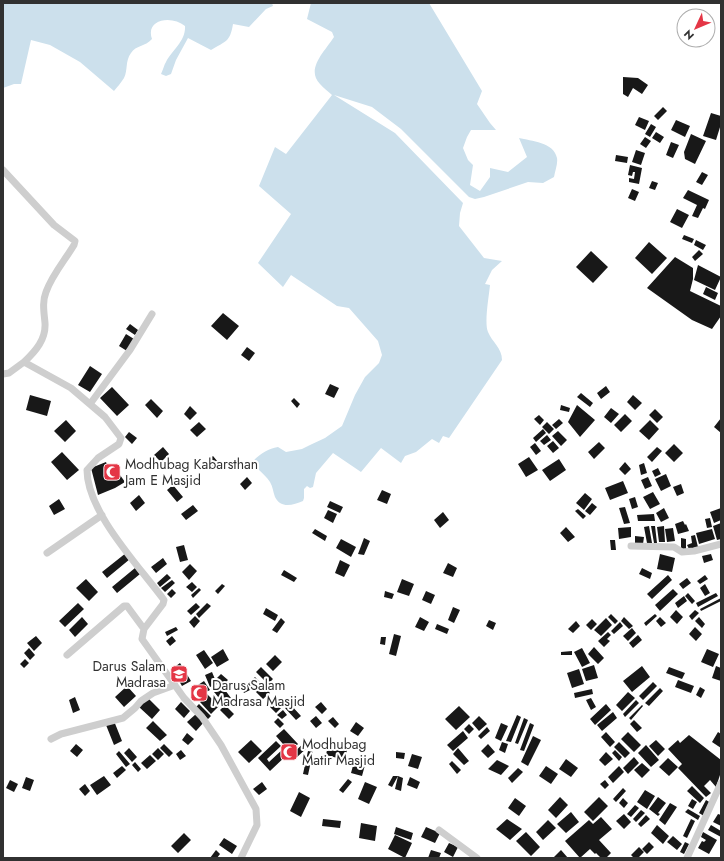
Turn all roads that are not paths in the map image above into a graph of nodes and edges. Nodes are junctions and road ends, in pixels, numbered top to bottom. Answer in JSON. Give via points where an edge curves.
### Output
{"nodes":[{"id":1,"x":3,"y":170,"type":"edge"},
{"id":2,"x":152,"y":314,"type":"dead end"},
{"id":3,"x":24,"y":362,"type":"junction"},
{"id":4,"x":3,"y":374,"type":"edge"},
{"id":5,"x":90,"y":404,"type":"junction"},
{"id":6,"x":102,"y":515,"type":"junction"},
{"id":7,"x":721,"y":544,"type":"edge"},
{"id":8,"x":631,"y":546,"type":"dead end"},
{"id":9,"x":47,"y":553,"type":"dead end"},
{"id":10,"x":144,"y":629,"type":"junction"},
{"id":11,"x":67,"y":655,"type":"dead end"},
{"id":12,"x":175,"y":685,"type":"junction"},
{"id":13,"x":51,"y":739,"type":"dead end"},
{"id":14,"x":721,"y":783,"type":"edge"},
{"id":15,"x":439,"y":830,"type":"dead end"},
{"id":16,"x":241,"y":858,"type":"edge"},
{"id":17,"x":477,"y":858,"type":"edge"},
{"id":18,"x":687,"y":858,"type":"edge"}],
"edges":[{"from":1,"to":3,"type":"street","via":[[54,225],[75,241],[45,293],[44,334],[34,353]]},
{"from":2,"to":5,"type":"street","via":[[130,350]]},
{"from":3,"to":4,"type":"street","via":[[9,373]]},
{"from":3,"to":5,"type":"street","via":[[71,388]]},
{"from":5,"to":6,"type":"street","via":[[105,417],[121,438],[119,444],[98,458],[87,470],[89,489]]},
{"from":6,"to":9,"type":"street"},
{"from":6,"to":10,"type":"street","via":[[164,600],[164,604]]},
{"from":7,"to":8,"type":"street","via":[[682,552],[674,547]]},
{"from":10,"to":11,"type":"street","via":[[127,606],[124,606]]},
{"from":10,"to":12,"type":"street","via":[[142,640]]},
{"from":12,"to":13,"type":"street","via":[[153,693],[123,718]]},
{"from":12,"to":16,"type":"street","via":[[221,745],[256,809],[257,825]]},
{"from":14,"to":18,"type":"street"},
{"from":15,"to":17,"type":"street"}]}
